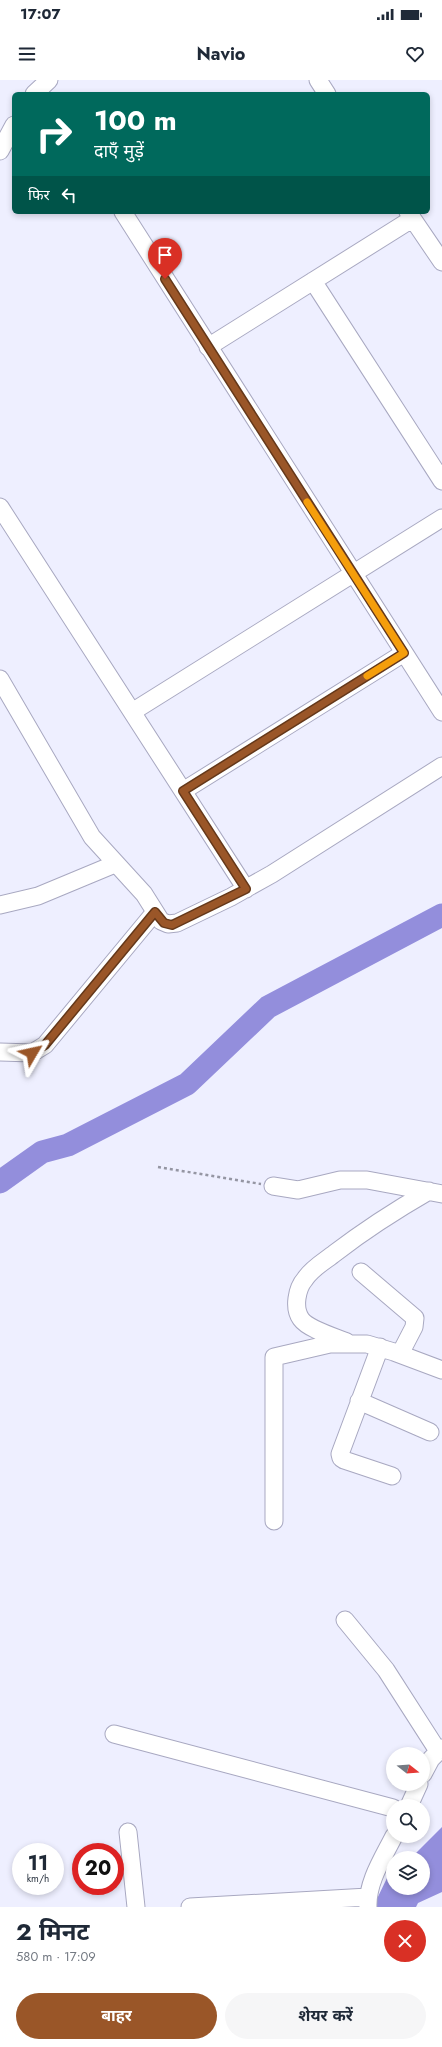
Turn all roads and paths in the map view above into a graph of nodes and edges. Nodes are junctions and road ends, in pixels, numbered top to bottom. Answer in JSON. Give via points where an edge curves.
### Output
{"nodes":[{"id":1,"x":318,"y":80,"type":"edge"},
{"id":2,"x":326,"y":92,"type":"edge"},
{"id":3,"x":12,"y":129,"type":"edge"},
{"id":4,"x":0,"y":151,"type":"edge"},
{"id":5,"x":124,"y":214,"type":"edge"},
{"id":6,"x":410,"y":215,"type":"edge"},
{"id":7,"x":442,"y":262,"type":"edge"},
{"id":8,"x":313,"y":281,"type":"junction"},
{"id":9,"x":208,"y":347,"type":"junction"},
{"id":10,"x":442,"y":481,"type":"edge"},
{"id":11,"x":0,"y":507,"type":"edge"},
{"id":12,"x":442,"y":518,"type":"edge"},
{"id":13,"x":353,"y":574,"type":"junction"},
{"id":14,"x":404,"y":653,"type":"junction"},
{"id":15,"x":0,"y":679,"type":"edge"},
{"id":16,"x":132,"y":712,"type":"junction"},
{"id":17,"x":442,"y":712,"type":"edge"},
{"id":18,"x":442,"y":766,"type":"edge"},
{"id":19,"x":183,"y":791,"type":"junction"},
{"id":20,"x":115,"y":864,"type":"junction"},
{"id":21,"x":246,"y":889,"type":"junction"},
{"id":22,"x":0,"y":905,"type":"edge"},
{"id":23,"x":155,"y":912,"type":"junction"},
{"id":24,"x":0,"y":1052,"type":"edge"},
{"id":25,"x":158,"y":1167,"type":"dead end"},
{"id":26,"x":273,"y":1186,"type":"joint"},
{"id":27,"x":435,"y":1192,"type":"edge"},
{"id":28,"x":361,"y":1272,"type":"dead end"},
{"id":29,"x":349,"y":1343,"type":"junction"},
{"id":30,"x":380,"y":1348,"type":"junction"},
{"id":31,"x":400,"y":1354,"type":"junction"},
{"id":32,"x":442,"y":1370,"type":"edge"},
{"id":33,"x":359,"y":1401,"type":"junction"},
{"id":34,"x":430,"y":1432,"type":"dead end"},
{"id":35,"x":392,"y":1476,"type":"dead end"},
{"id":36,"x":274,"y":1521,"type":"dead end"},
{"id":37,"x":345,"y":1620,"type":"dead end"},
{"id":38,"x":114,"y":1734,"type":"dead end"},
{"id":39,"x":440,"y":1750,"type":"edge"},
{"id":40,"x":430,"y":1761,"type":"edge"},
{"id":41,"x":386,"y":1806,"type":"edge"},
{"id":42,"x":128,"y":1832,"type":"dead end"},
{"id":43,"x":391,"y":1843,"type":"edge"},
{"id":44,"x":368,"y":1902,"type":"edge"},
{"id":45,"x":136,"y":1907,"type":"edge"},
{"id":46,"x":190,"y":1907,"type":"edge"}],
"edges":[{"from":1,"to":2,"type":"street"},
{"from":3,"to":4,"type":"street"},
{"from":5,"to":9,"type":"street"},
{"from":6,"to":7,"type":"street"},
{"from":6,"to":8,"type":"street"},
{"from":8,"to":9,"type":"street"},
{"from":8,"to":10,"type":"street"},
{"from":9,"to":13,"type":"street"},
{"from":11,"to":16,"type":"street"},
{"from":12,"to":13,"type":"street"},
{"from":13,"to":14,"type":"street"},
{"from":13,"to":16,"type":"street"},
{"from":14,"to":17,"type":"street"},
{"from":14,"to":19,"type":"street"},
{"from":15,"to":20,"type":"street","via":[[82,823]]},
{"from":16,"to":19,"type":"street"},
{"from":18,"to":21,"type":"street"},
{"from":19,"to":21,"type":"street"},
{"from":20,"to":22,"type":"street","via":[[38,896]]},
{"from":20,"to":23,"type":"street","via":[[144,894]]},
{"from":21,"to":23,"type":"street","via":[[172,925],[164,923]]},
{"from":23,"to":24,"type":"street","via":[[45,1045],[32,1053]]},
{"from":25,"to":26,"type":"path"},
{"from":26,"to":27,"type":"street","via":[[298,1190],[340,1180],[367,1180]]},
{"from":27,"to":29,"type":"street","via":[[386,1216],[357,1236],[318,1266],[299,1287],[297,1312],[301,1320]]},
{"from":28,"to":31,"type":"street","via":[[414,1318],[414,1327]]},
{"from":29,"to":30,"type":"street"},
{"from":29,"to":36,"type":"street","via":[[330,1344],[274,1357]]},
{"from":30,"to":31,"type":"street"},
{"from":30,"to":33,"type":"street"},
{"from":31,"to":32,"type":"street"},
{"from":33,"to":34,"type":"street"},
{"from":33,"to":35,"type":"street","via":[[341,1449],[341,1458]]},
{"from":37,"to":39,"type":"street","via":[[386,1670]]},
{"from":38,"to":41,"type":"street"},
{"from":39,"to":40,"type":"street"},
{"from":42,"to":45,"type":"street"},
{"from":43,"to":44,"type":"street","via":[[372,1883]]},
{"from":44,"to":46,"type":"street"}]}
